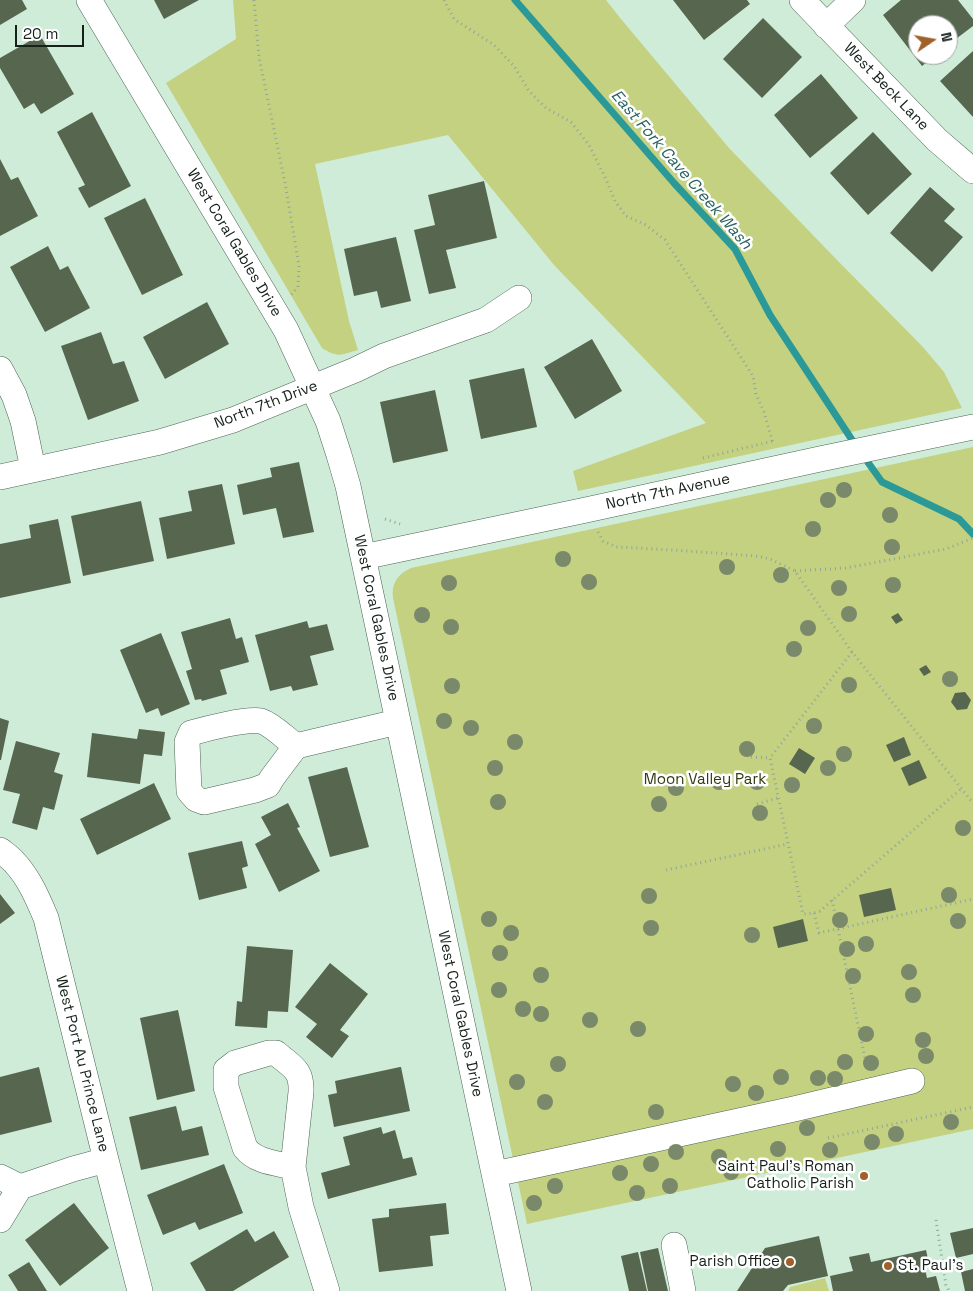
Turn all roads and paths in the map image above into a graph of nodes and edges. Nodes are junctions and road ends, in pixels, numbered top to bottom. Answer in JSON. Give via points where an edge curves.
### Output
{"nodes":[{"id":1,"x":89,"y":0,"type":"edge"},
{"id":2,"x":254,"y":0,"type":"edge"},
{"id":3,"x":444,"y":0,"type":"edge"},
{"id":4,"x":802,"y":0,"type":"edge"},
{"id":5,"x":853,"y":0,"type":"edge"},
{"id":6,"x":826,"y":26,"type":"junction"},
{"id":7,"x":973,"y":171,"type":"edge"},
{"id":8,"x":519,"y":298,"type":"dead end"},
{"id":9,"x":276,"y":314,"type":"junction"},
{"id":10,"x":0,"y":369,"type":"edge"},
{"id":11,"x":313,"y":387,"type":"junction"},
{"id":12,"x":973,"y":427,"type":"edge"},
{"id":13,"x":33,"y":469,"type":"junction"},
{"id":14,"x":768,"y":470,"type":"junction"},
{"id":15,"x":0,"y":477,"type":"edge"},
{"id":16,"x":973,"y":538,"type":"edge"},
{"id":17,"x":363,"y":557,"type":"junction"},
{"id":18,"x":852,"y":652,"type":"junction"},
{"id":19,"x":397,"y":722,"type":"junction"},
{"id":20,"x":296,"y":746,"type":"dead end"},
{"id":21,"x":751,"y":757,"type":"dead end"},
{"id":22,"x":770,"y":758,"type":"junction"},
{"id":23,"x":962,"y":788,"type":"junction"},
{"id":24,"x":778,"y":798,"type":"junction"},
{"id":25,"x":973,"y":803,"type":"edge"},
{"id":26,"x":757,"y":804,"type":"dead end"},
{"id":27,"x":788,"y":844,"type":"junction"},
{"id":28,"x":0,"y":850,"type":"edge"},
{"id":29,"x":666,"y":870,"type":"dead end"},
{"id":30,"x":973,"y":899,"type":"edge"},
{"id":31,"x":832,"y":900,"type":"junction"},
{"id":32,"x":814,"y":913,"type":"junction"},
{"id":33,"x":838,"y":928,"type":"junction"},
{"id":34,"x":869,"y":1076,"type":"dead end"},
{"id":35,"x":912,"y":1081,"type":"dead end"},
{"id":36,"x":973,"y":1107,"type":"edge"},
{"id":37,"x":828,"y":1138,"type":"dead end"},
{"id":38,"x":106,"y":1160,"type":"junction"},
{"id":39,"x":293,"y":1167,"type":"dead end"},
{"id":40,"x":495,"y":1174,"type":"junction"},
{"id":41,"x":10,"y":1182,"type":"edge"},
{"id":42,"x":0,"y":1220,"type":"edge"},
{"id":43,"x":936,"y":1220,"type":"dead end"},
{"id":44,"x":674,"y":1245,"type":"dead end"},
{"id":45,"x":140,"y":1291,"type":"edge"},
{"id":46,"x":327,"y":1291,"type":"edge"},
{"id":47,"x":519,"y":1291,"type":"edge"},
{"id":48,"x":684,"y":1291,"type":"edge"},
{"id":49,"x":949,"y":1291,"type":"edge"}],
"edges":[{"from":1,"to":9,"type":"street","name":"West Coral Gables Drive"},
{"from":2,"to":9,"type":"path","via":[[259,57],[299,266],[298,287]]},
{"from":3,"to":14,"type":"path","via":[[454,19],[494,45],[546,108],[571,122],[589,145],[615,201],[626,216],[646,225],[665,240],[753,376],[773,441]]},
{"from":4,"to":6,"type":"street","name":"West Beck Lane"},
{"from":5,"to":6,"type":"street"},
{"from":6,"to":7,"type":"street","name":"West Beck Lane","via":[[937,140]]},
{"from":8,"to":11,"type":"street","name":"North 7th Drive","via":[[486,320],[384,356]]},
{"from":9,"to":11,"type":"street","name":"West Coral Gables Drive"},
{"from":10,"to":13,"type":"street","via":[[23,420]]},
{"from":11,"to":13,"type":"street","name":"North 7th Drive","via":[[196,432]]},
{"from":11,"to":17,"type":"street","name":"West Coral Gables Drive","via":[[340,455]]},
{"from":12,"to":14,"type":"street","name":"North 7th Avenue"},
{"from":13,"to":15,"type":"street","name":"North 7th Drive"},
{"from":14,"to":17,"type":"street","name":"North 7th Avenue"},
{"from":16,"to":18,"type":"path","via":[[946,549],[846,568],[795,571]]},
{"from":17,"to":19,"type":"street","name":"West Coral Gables Drive"},
{"from":18,"to":22,"type":"path"},
{"from":18,"to":23,"type":"path"},
{"from":19,"to":20,"type":"street"},
{"from":19,"to":40,"type":"street","name":"West Coral Gables Drive"},
{"from":21,"to":22,"type":"path"},
{"from":22,"to":24,"type":"path"},
{"from":23,"to":25,"type":"path"},
{"from":23,"to":31,"type":"path"},
{"from":24,"to":26,"type":"path"},
{"from":24,"to":27,"type":"path"},
{"from":27,"to":29,"type":"path"},
{"from":27,"to":32,"type":"path","via":[[802,914]]},
{"from":28,"to":38,"type":"street","name":"West Port Au Prince Lane","via":[[15,862],[27,879],[46,918]]},
{"from":30,"to":33,"type":"path"},
{"from":31,"to":32,"type":"path"},
{"from":31,"to":33,"type":"path"},
{"from":32,"to":33,"type":"path","via":[[818,933]]},
{"from":33,"to":34,"type":"path"},
{"from":35,"to":40,"type":"street"},
{"from":36,"to":37,"type":"path"},
{"from":38,"to":41,"type":"street"},
{"from":38,"to":45,"type":"street","name":"West Port Au Prince Lane"},
{"from":39,"to":46,"type":"street","via":[[301,1207]]},
{"from":40,"to":47,"type":"street","name":"West Coral Gables Drive"},
{"from":41,"to":42,"type":"street"},
{"from":43,"to":49,"type":"path"},
{"from":44,"to":48,"type":"street"}]}
